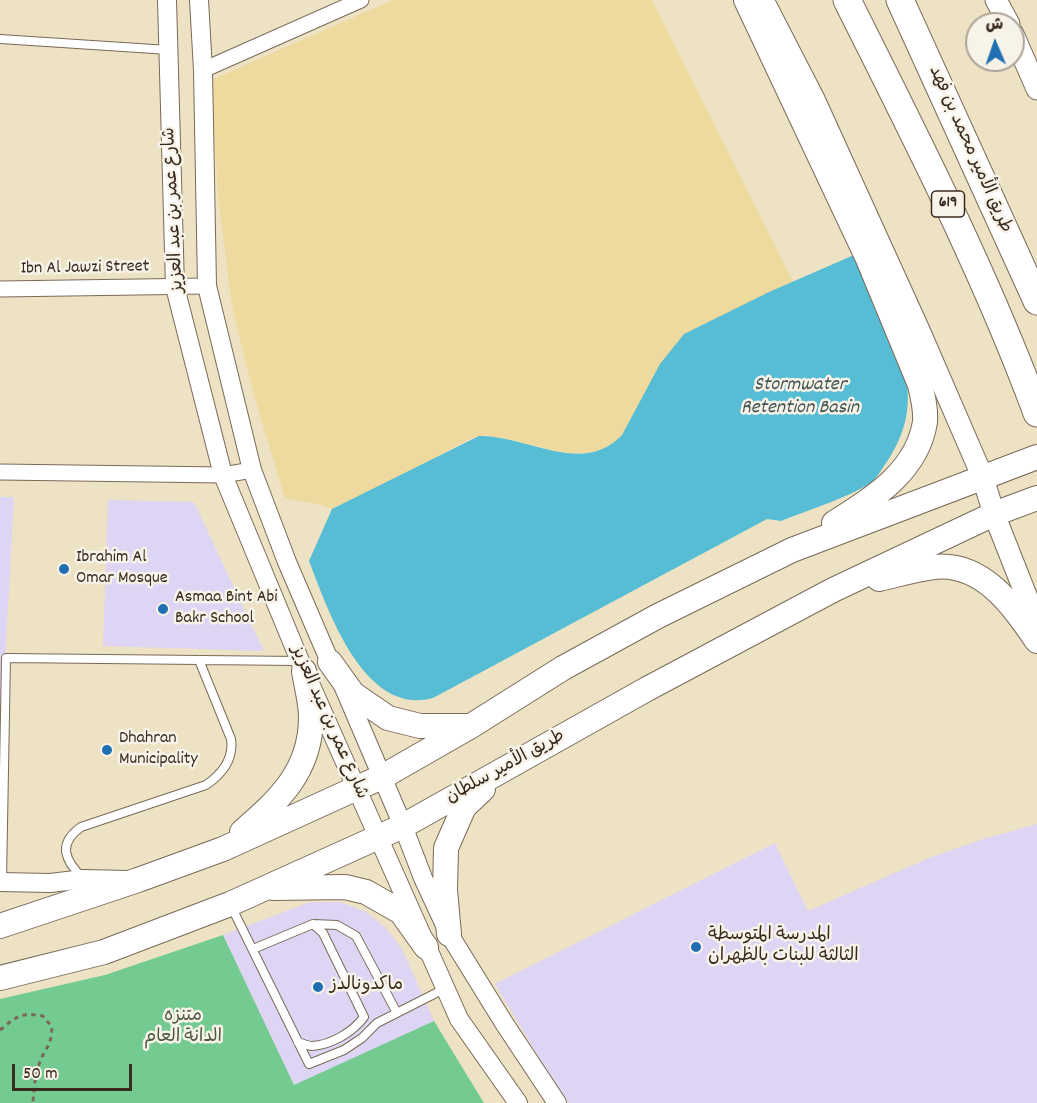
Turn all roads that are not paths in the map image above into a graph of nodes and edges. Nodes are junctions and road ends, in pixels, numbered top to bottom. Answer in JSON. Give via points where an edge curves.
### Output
{"nodes":[{"id":1,"x":167,"y":0,"type":"edge"},
{"id":2,"x":198,"y":0,"type":"edge"},
{"id":3,"x":361,"y":0,"type":"edge"},
{"id":4,"x":746,"y":0,"type":"edge"},
{"id":5,"x":763,"y":0,"type":"edge"},
{"id":6,"x":847,"y":0,"type":"edge"},
{"id":7,"x":900,"y":0,"type":"edge"},
{"id":8,"x":0,"y":39,"type":"edge"},
{"id":9,"x":169,"y":50,"type":"junction"},
{"id":10,"x":1025,"y":62,"type":"edge"},
{"id":11,"x":203,"y":70,"type":"junction"},
{"id":12,"x":1037,"y":89,"type":"edge"},
{"id":13,"x":207,"y":286,"type":"junction"},
{"id":14,"x":175,"y":287,"type":"junction"},
{"id":15,"x":0,"y":289,"type":"edge"},
{"id":16,"x":1037,"y":301,"type":"edge"},
{"id":17,"x":1037,"y":413,"type":"edge"},
{"id":18,"x":1037,"y":457,"type":"edge"},
{"id":19,"x":252,"y":470,"type":"junction"},
{"id":20,"x":0,"y":472,"type":"edge"},
{"id":21,"x":223,"y":475,"type":"junction"},
{"id":22,"x":983,"y":478,"type":"junction"},
{"id":23,"x":1037,"y":498,"type":"edge"},
{"id":24,"x":994,"y":514,"type":"junction"},
{"id":25,"x":792,"y":550,"type":"junction"},
{"id":26,"x":833,"y":590,"type":"junction"},
{"id":27,"x":1037,"y":623,"type":"edge"},
{"id":28,"x":1037,"y":641,"type":"edge"},
{"id":29,"x":199,"y":660,"type":"junction"},
{"id":30,"x":330,"y":662,"type":"junction"},
{"id":31,"x":302,"y":666,"type":"junction"},
{"id":32,"x":471,"y":726,"type":"junction"},
{"id":33,"x":502,"y":770,"type":"junction"},
{"id":34,"x":382,"y":777,"type":"junction"},
{"id":35,"x":357,"y":788,"type":"junction"},
{"id":36,"x":404,"y":826,"type":"junction"},
{"id":37,"x":378,"y":836,"type":"junction"},
{"id":38,"x":223,"y":849,"type":"junction"},
{"id":39,"x":84,"y":879,"type":"junction"},
{"id":40,"x":138,"y":880,"type":"junction"},
{"id":41,"x":1,"y":881,"type":"edge"},
{"id":42,"x":265,"y":888,"type":"junction"},
{"id":43,"x":230,"y":904,"type":"junction"},
{"id":44,"x":313,"y":924,"type":"junction"},
{"id":45,"x":0,"y":926,"type":"edge"},
{"id":46,"x":449,"y":934,"type":"junction"},
{"id":47,"x":426,"y":947,"type":"junction"},
{"id":48,"x":253,"y":949,"type":"junction"},
{"id":49,"x":0,"y":978,"type":"edge"},
{"id":50,"x":447,"y":988,"type":"junction"},
{"id":51,"x":397,"y":1013,"type":"junction"},
{"id":52,"x":298,"y":1042,"type":"junction"},
{"id":53,"x":518,"y":1103,"type":"edge"},
{"id":54,"x":557,"y":1103,"type":"edge"}],
"edges":[{"from":1,"to":9,"type":"street","name":"شارع عمر بن عبد العزيز"},
{"from":2,"to":11,"type":"street"},
{"from":3,"to":11,"type":"street"},
{"from":4,"to":25,"type":"main road","via":[[868,259],[924,403],[920,441],[909,462],[880,493]]},
{"from":5,"to":22,"type":"main road","via":[[814,99]]},
{"from":6,"to":17,"type":"highway","number":"619","via":[[960,226]]},
{"from":7,"to":16,"type":"highway","name":"طريق الأمير محمد بن فهد","number":"619"},
{"from":8,"to":9,"type":"lane"},
{"from":9,"to":14,"type":"street","name":"شارع عمر بن عبد العزيز"},
{"from":10,"to":12,"type":"main road"},
{"from":11,"to":13,"type":"street"},
{"from":13,"to":14,"type":"street","name":"Ibn Al Jawzi Street"},
{"from":13,"to":19,"type":"street"},
{"from":14,"to":15,"type":"street","name":"Ibn Al Jawzi Street"},
{"from":14,"to":21,"type":"street","name":"شارع عمر بن عبد العزيز"},
{"from":18,"to":22,"type":"main road"},
{"from":19,"to":21,"type":"street"},
{"from":19,"to":30,"type":"street","via":[[286,562]]},
{"from":20,"to":21,"type":"street"},
{"from":21,"to":31,"type":"street","name":"شارع عمر بن عبد العزيز"},
{"from":22,"to":24,"type":"main road"},
{"from":22,"to":25,"type":"main road"},
{"from":23,"to":24,"type":"main road","name":"طريق الأمير سلطان"},
{"from":24,"to":26,"type":"main road","name":"طريق الأمير سلطان"},
{"from":24,"to":27,"type":"main road"},
{"from":25,"to":32,"type":"main road","via":[[658,616]]},
{"from":26,"to":28,"type":"main road","via":[[936,567],[962,570],[978,576],[1000,593]]},
{"from":26,"to":33,"type":"main road","name":"طريق الأمير سلطان"},
{"from":29,"to":31,"type":"lane"},
{"from":29,"to":39,"type":"lane","via":[[231,739],[229,760],[206,785],[81,827],[72,834],[66,843],[66,855]]},
{"from":29,"to":41,"type":"lane","via":[[6,658]]},
{"from":30,"to":32,"type":"main road","via":[[353,694],[388,718],[420,726]]},
{"from":30,"to":34,"type":"street"},
{"from":31,"to":35,"type":"street","name":"شارع عمر بن عبد العزيز"},
{"from":31,"to":38,"type":"main road","via":[[311,715],[306,749],[296,776],[272,806]]},
{"from":32,"to":34,"type":"main road"},
{"from":33,"to":36,"type":"main road","name":"طريق الأمير سلطان"},
{"from":33,"to":46,"type":"main road","via":[[464,807],[447,848]]},
{"from":34,"to":35,"type":"main road"},
{"from":34,"to":36,"type":"street"},
{"from":35,"to":37,"type":"street","name":"شارع عمر بن عبد العزيز"},
{"from":35,"to":38,"type":"main road"},
{"from":36,"to":37,"type":"main road","name":"طريق الأمير سلطان"},
{"from":36,"to":46,"type":"street"},
{"from":37,"to":42,"type":"main road","name":"طريق الأمير سلطان"},
{"from":37,"to":47,"type":"street","name":"شارع عمر بن عبد العزيز"},
{"from":38,"to":40,"type":"main road"},
{"from":39,"to":40,"type":"street"},
{"from":39,"to":41,"type":"street","via":[[50,883]]},
{"from":40,"to":45,"type":"main road"},
{"from":42,"to":43,"type":"main road","name":"طريق الأمير سلطان"},
{"from":42,"to":47,"type":"main road","via":[[345,887],[366,892],[401,912]]},
{"from":43,"to":48,"type":"lane"},
{"from":43,"to":49,"type":"main road","name":"طريق الأمير سلطان","via":[[104,952]]},
{"from":44,"to":48,"type":"lane"},
{"from":44,"to":51,"type":"lane","via":[[337,925],[356,936]]},
{"from":44,"to":52,"type":"lane","via":[[323,933],[364,1017],[356,1028],[340,1038],[310,1047]]},
{"from":46,"to":54,"type":"street"},
{"from":47,"to":50,"type":"street","name":"شارع عمر بن عبد العزيز"},
{"from":48,"to":52,"type":"lane"},
{"from":50,"to":51,"type":"lane"},
{"from":50,"to":53,"type":"street","name":"شارع عمر بن عبد العزيز","via":[[459,1019]]},
{"from":51,"to":52,"type":"lane","via":[[377,1023],[344,1050],[309,1064]]}]}
